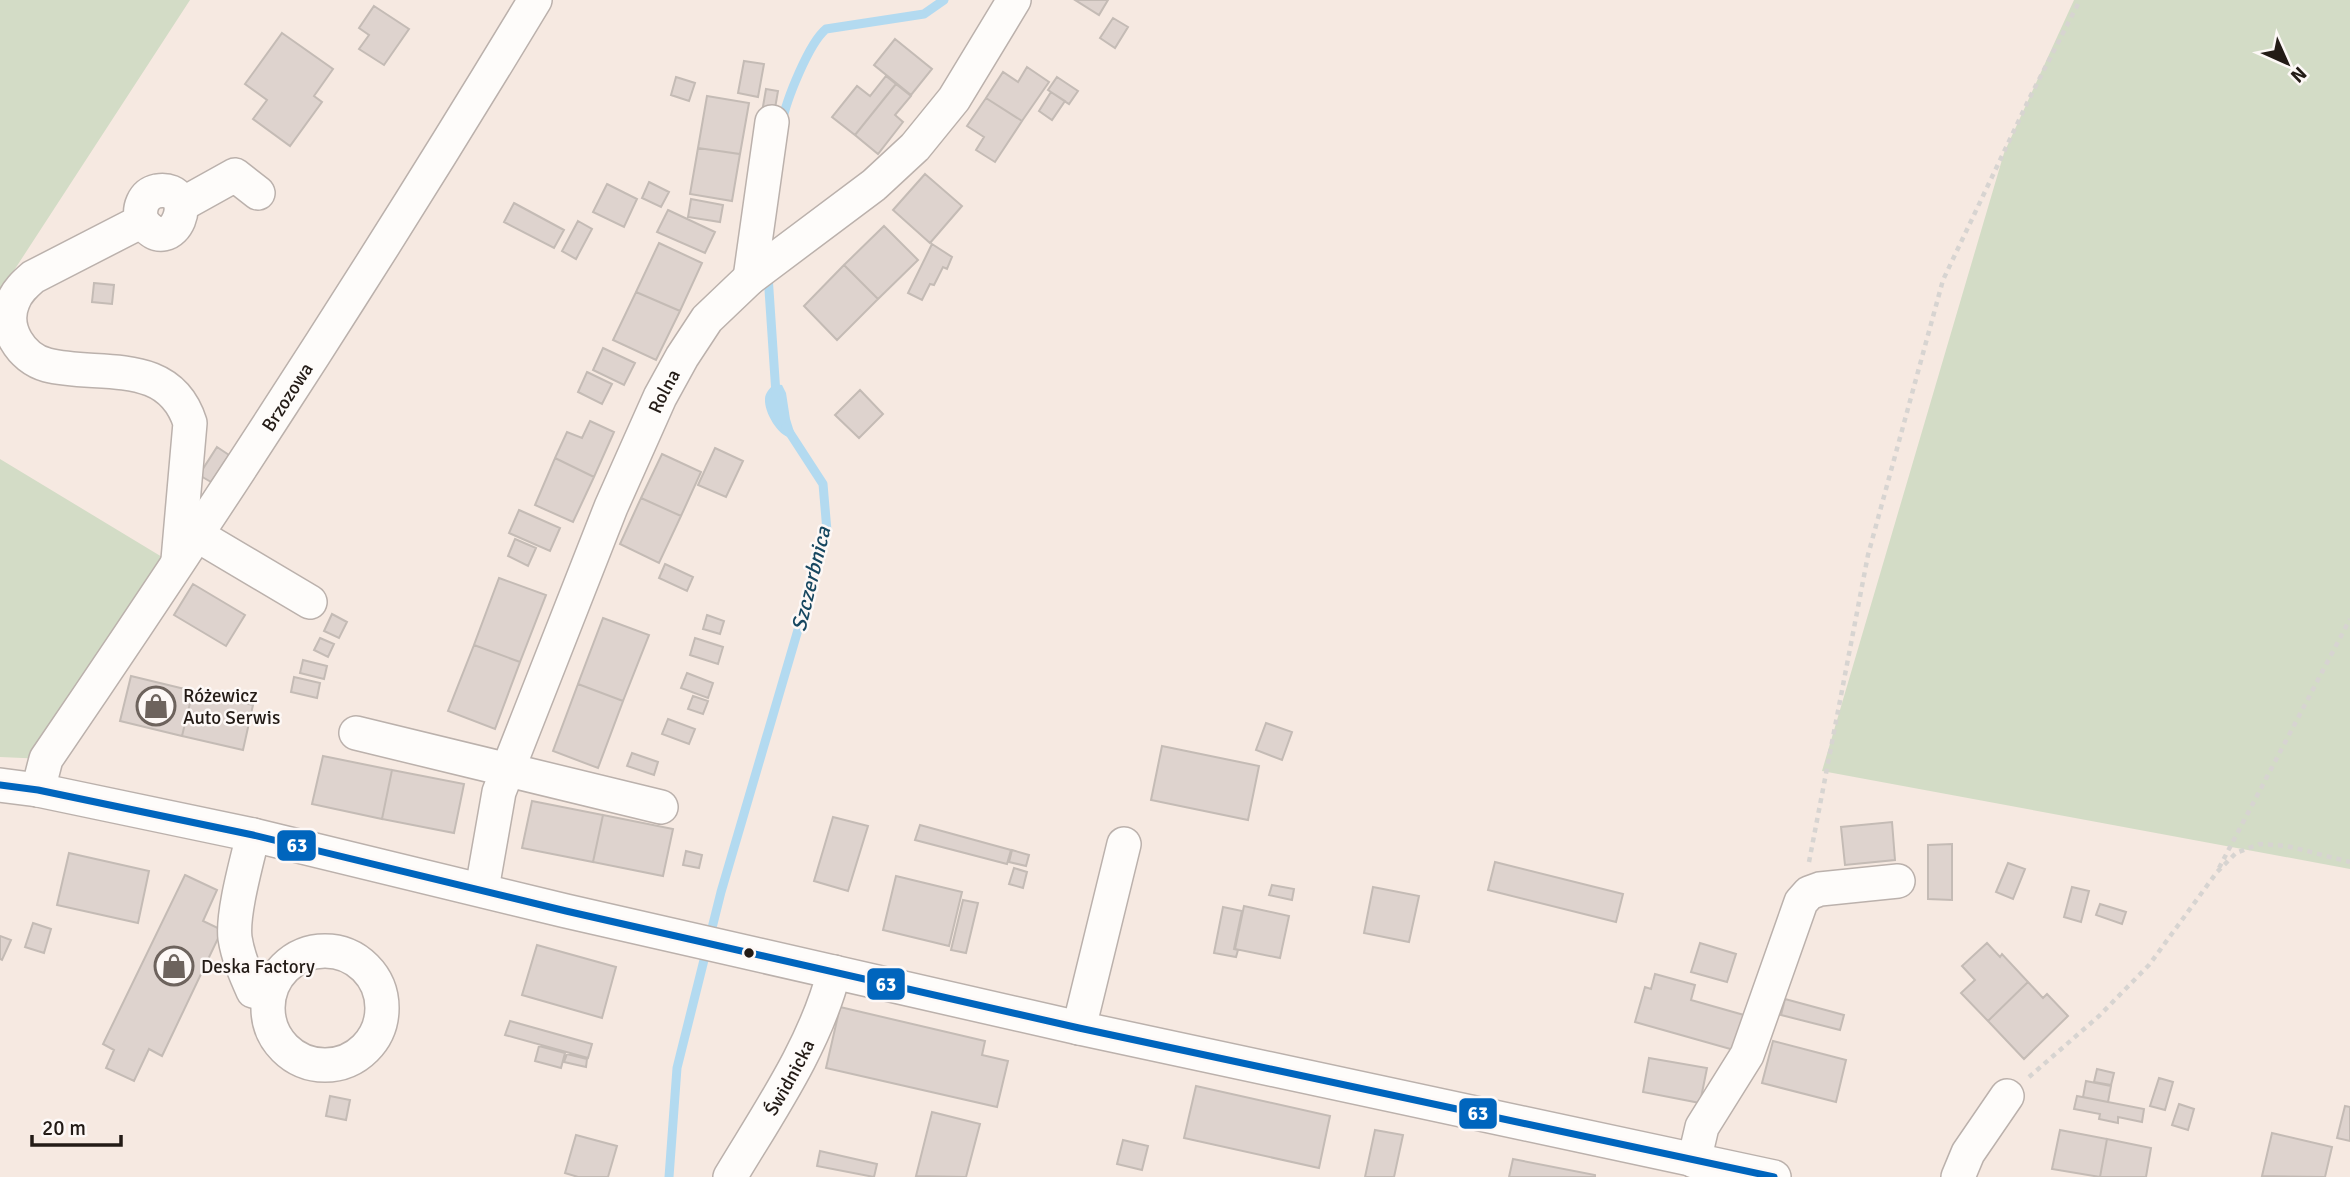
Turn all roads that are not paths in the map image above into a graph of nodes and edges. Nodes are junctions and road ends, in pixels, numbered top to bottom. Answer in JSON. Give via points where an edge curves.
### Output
{"nodes":[{"id":1,"x":535,"y":0,"type":"edge"},
{"id":2,"x":1014,"y":0,"type":"edge"},
{"id":3,"x":772,"y":122,"type":"dead end"},
{"id":4,"x":258,"y":193,"type":"dead end"},
{"id":5,"x":750,"y":278,"type":"junction"},
{"id":6,"x":197,"y":535,"type":"junction"},
{"id":7,"x":177,"y":566,"type":"junction"},
{"id":8,"x":310,"y":602,"type":"dead end"},
{"id":9,"x":356,"y":733,"type":"dead end"},
{"id":10,"x":508,"y":770,"type":"junction"},
{"id":11,"x":0,"y":785,"type":"edge"},
{"id":12,"x":38,"y":790,"type":"junction"},
{"id":13,"x":661,"y":807,"type":"dead end"},
{"id":14,"x":253,"y":835,"type":"junction"},
{"id":15,"x":1124,"y":844,"type":"dead end"},
{"id":16,"x":1898,"y":881,"type":"dead end"},
{"id":17,"x":482,"y":889,"type":"junction"},
{"id":18,"x":834,"y":972,"type":"junction"},
{"id":19,"x":269,"y":995,"type":"dead end"},
{"id":20,"x":1079,"y":1028,"type":"junction"},
{"id":21,"x":2007,"y":1096,"type":"road end"},
{"id":22,"x":1675,"y":1164,"type":"edge"},
{"id":23,"x":730,"y":1177,"type":"edge"},
{"id":24,"x":1774,"y":1177,"type":"edge"},
{"id":25,"x":1958,"y":1177,"type":"edge"}],
"edges":[{"from":1,"to":6,"type":"street","name":"Brzozowa","via":[[434,167]]},
{"from":2,"to":5,"type":"street","name":"Rolna","via":[[954,99],[915,147],[874,185]]},
{"from":3,"to":5,"type":"street"},
{"from":4,"to":7,"type":"street","via":[[235,175],[181,205],[178,225],[166,233],[151,231],[142,221],[33,277],[12,302],[12,334],[33,359],[48,365],[131,372],[163,385],[186,409],[190,441]]},
{"from":5,"to":10,"type":"street","name":"Rolna","via":[[707,319],[660,397],[611,507]]},
{"from":6,"to":7,"type":"street","name":"Brzozowa"},
{"from":6,"to":8,"type":"street"},
{"from":7,"to":12,"type":"street","name":"Brzozowa","via":[[46,759]]},
{"from":9,"to":10,"type":"street"},
{"from":10,"to":13,"type":"street"},
{"from":10,"to":17,"type":"street","name":"Rolna","via":[[499,792]]},
{"from":11,"to":12,"type":"street"},
{"from":12,"to":14,"type":"street"},
{"from":14,"to":17,"type":"street"},
{"from":14,"to":19,"type":"street","via":[[235,935],[253,991]]},
{"from":15,"to":20,"type":"street"},
{"from":16,"to":22,"type":"street","via":[[1820,889],[1809,892],[1801,902],[1747,1055]]},
{"from":17,"to":18,"type":"street"},
{"from":18,"to":20,"type":"street"},
{"from":18,"to":23,"type":"street","name":"Świdnicka","via":[[825,1006],[788,1080]]},
{"from":20,"to":22,"type":"street"},
{"from":21,"to":25,"type":"street","via":[[1968,1153]]},
{"from":22,"to":24,"type":"street"}]}
